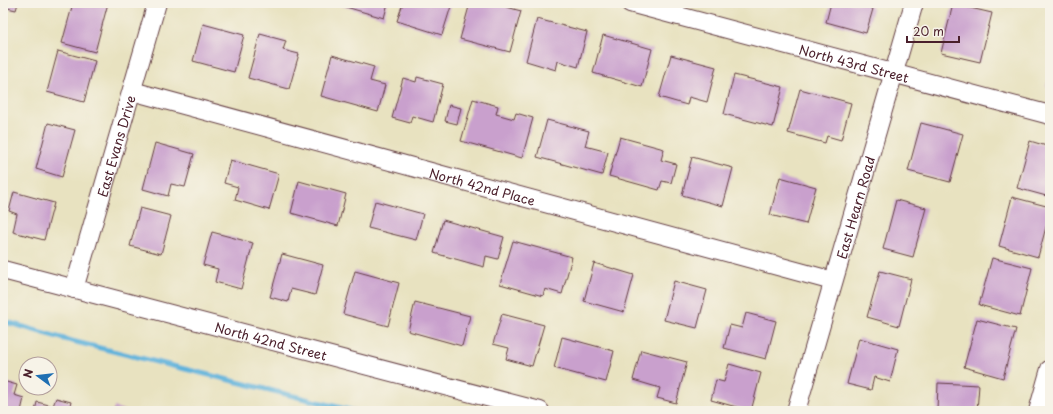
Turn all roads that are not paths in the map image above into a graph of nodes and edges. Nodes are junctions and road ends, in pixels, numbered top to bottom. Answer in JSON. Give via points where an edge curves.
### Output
{"nodes":[{"id":1,"x":158,"y":3,"type":"edge"},
{"id":2,"x":630,"y":3,"type":"edge"},
{"id":3,"x":914,"y":3,"type":"edge"},
{"id":4,"x":659,"y":7,"type":"edge"},
{"id":5,"x":893,"y":73,"type":"junction"},
{"id":6,"x":132,"y":91,"type":"junction"},
{"id":7,"x":1050,"y":115,"type":"edge"},
{"id":8,"x":3,"y":270,"type":"edge"},
{"id":9,"x":833,"y":281,"type":"junction"},
{"id":10,"x":74,"y":289,"type":"junction"},
{"id":11,"x":1050,"y":370,"type":"edge"},
{"id":12,"x":540,"y":411,"type":"edge"},
{"id":13,"x":796,"y":411,"type":"edge"},
{"id":14,"x":1038,"y":411,"type":"edge"}],
"edges":[{"from":1,"to":6,"type":"street","name":"East Evans Drive"},
{"from":2,"to":4,"type":"street","name":"North 43rd Street"},
{"from":3,"to":5,"type":"street","name":"East Hearn Road"},
{"from":4,"to":5,"type":"street","name":"North 43rd Street"},
{"from":5,"to":7,"type":"street","name":"North 43rd Street"},
{"from":5,"to":9,"type":"street","name":"East Hearn Road"},
{"from":6,"to":9,"type":"street","name":"North 42nd Place"},
{"from":6,"to":10,"type":"street","name":"East Evans Drive"},
{"from":8,"to":10,"type":"street","name":"North 42nd Street"},
{"from":9,"to":13,"type":"street","name":"East Hearn Road"},
{"from":10,"to":12,"type":"street","name":"North 42nd Street"},
{"from":11,"to":14,"type":"street"}]}
